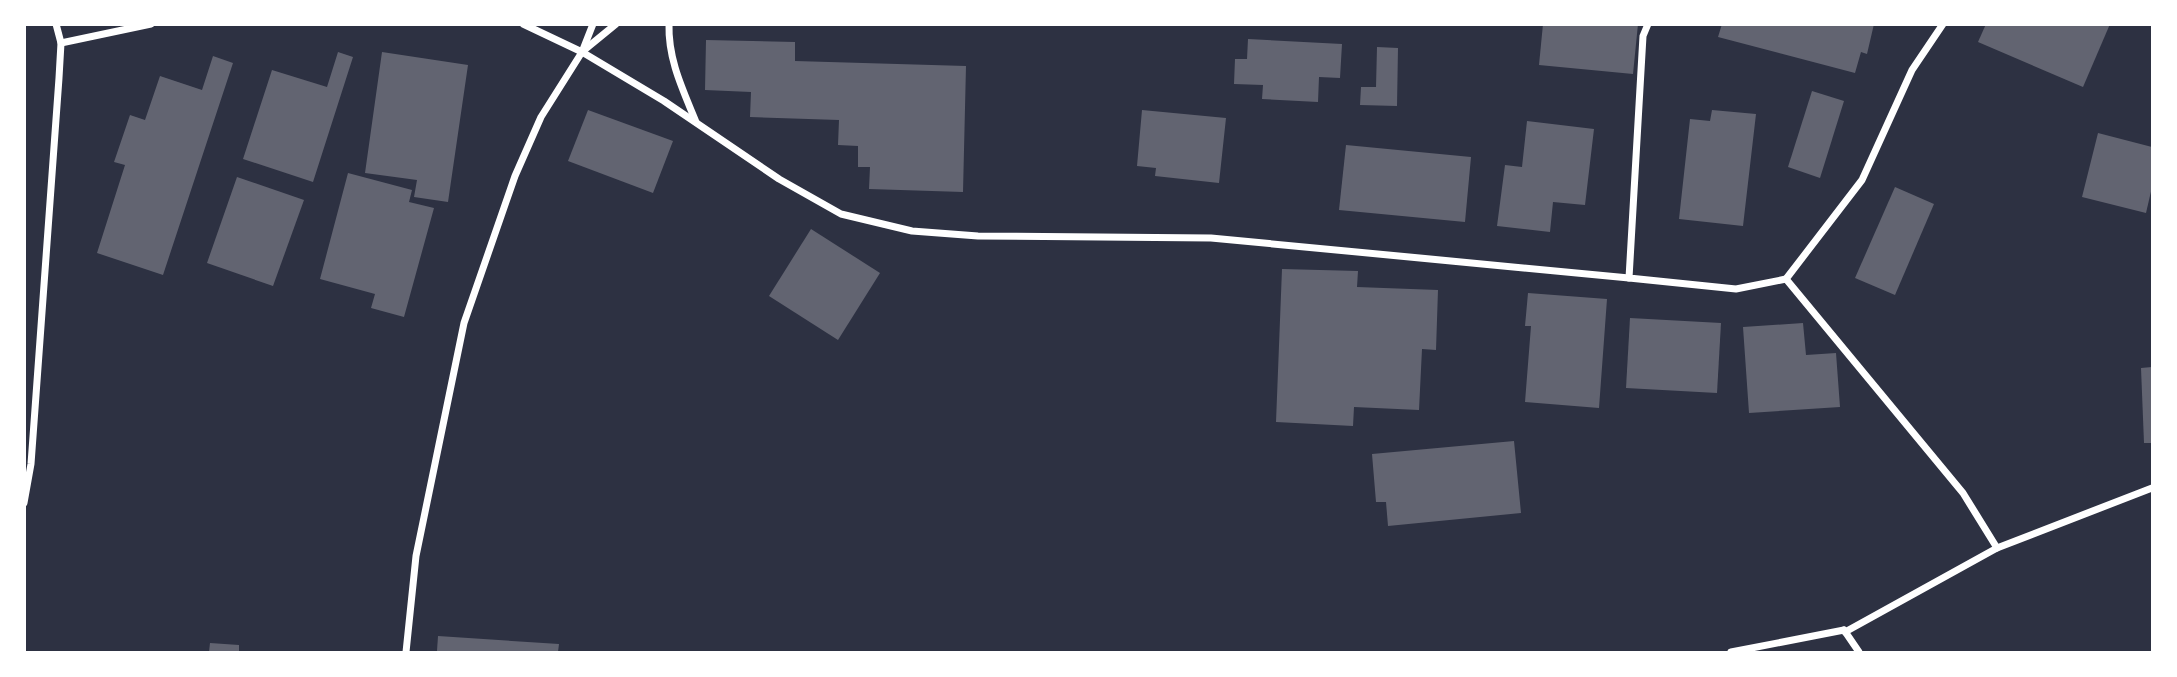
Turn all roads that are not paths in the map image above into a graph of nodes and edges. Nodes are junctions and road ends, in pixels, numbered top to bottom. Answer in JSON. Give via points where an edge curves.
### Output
{"nodes":[{"id":1,"x":56,"y":24,"type":"edge"},
{"id":2,"x":152,"y":24,"type":"edge"},
{"id":3,"x":523,"y":24,"type":"edge"},
{"id":4,"x":593,"y":24,"type":"edge"},
{"id":5,"x":616,"y":24,"type":"edge"},
{"id":6,"x":669,"y":24,"type":"edge"},
{"id":7,"x":1648,"y":24,"type":"edge"},
{"id":8,"x":1943,"y":24,"type":"edge"},
{"id":9,"x":61,"y":43,"type":"junction"},
{"id":10,"x":582,"y":52,"type":"junction"},
{"id":11,"x":696,"y":122,"type":"junction"},
{"id":12,"x":1629,"y":278,"type":"junction"},
{"id":13,"x":1786,"y":279,"type":"junction"},
{"id":14,"x":2152,"y":488,"type":"edge"},
{"id":15,"x":24,"y":503,"type":"edge"},
{"id":16,"x":1997,"y":548,"type":"junction"},
{"id":17,"x":1844,"y":630,"type":"junction"},
{"id":18,"x":406,"y":653,"type":"edge"},
{"id":19,"x":1731,"y":653,"type":"edge"},
{"id":20,"x":1859,"y":653,"type":"edge"}],
"edges":[{"from":1,"to":9,"type":"street"},
{"from":2,"to":9,"type":"street"},
{"from":3,"to":10,"type":"street"},
{"from":4,"to":10,"type":"street"},
{"from":5,"to":10,"type":"street"},
{"from":6,"to":11,"type":"street","via":[[674,68]]},
{"from":7,"to":12,"type":"street","via":[[1643,36]]},
{"from":8,"to":13,"type":"street","via":[[1912,69],[1862,180]]},
{"from":9,"to":15,"type":"street","via":[[31,464]]},
{"from":10,"to":11,"type":"street"},
{"from":10,"to":18,"type":"street","via":[[541,117],[520,164],[464,323],[416,556]]},
{"from":11,"to":12,"type":"street","via":[[779,179],[841,214],[912,232],[1211,238]]},
{"from":12,"to":13,"type":"street","via":[[1736,289]]},
{"from":13,"to":16,"type":"street","via":[[1963,494]]},
{"from":14,"to":16,"type":"street"},
{"from":16,"to":17,"type":"street"},
{"from":17,"to":19,"type":"street"},
{"from":17,"to":20,"type":"street"}]}
